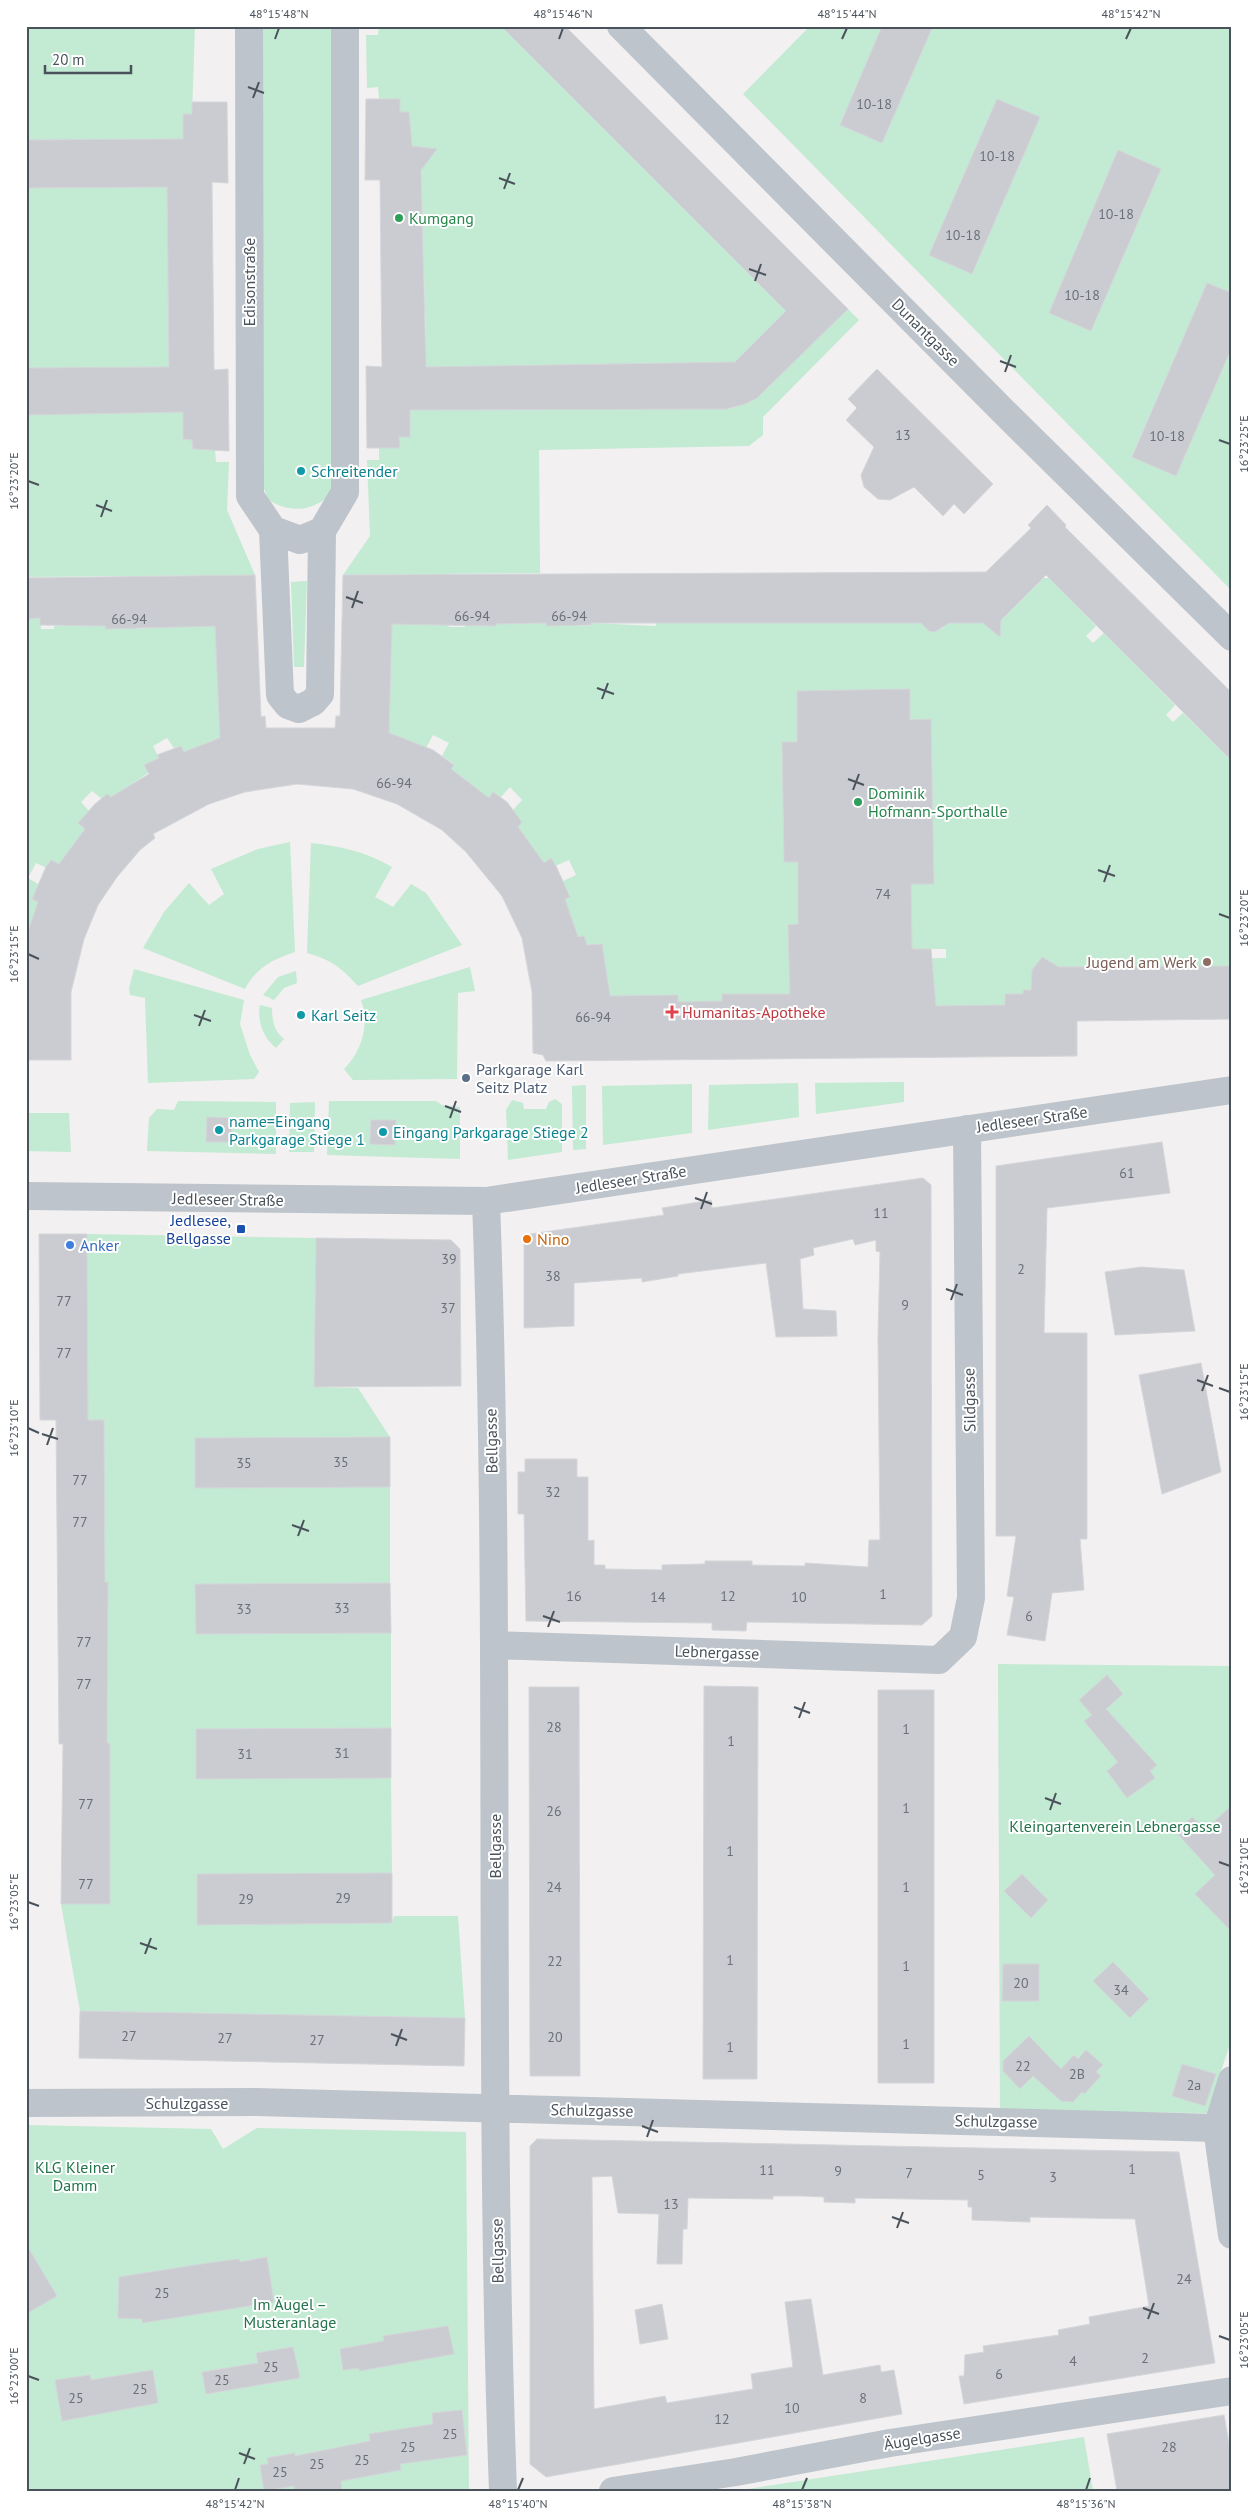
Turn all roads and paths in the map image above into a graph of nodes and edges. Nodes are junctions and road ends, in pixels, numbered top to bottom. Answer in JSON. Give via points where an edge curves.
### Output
{"nodes":[{"id":1,"x":249,"y":26,"type":"edge"},
{"id":2,"x":345,"y":26,"type":"edge"},
{"id":3,"x":622,"y":26,"type":"edge"},
{"id":4,"x":274,"y":530,"type":"junction"},
{"id":5,"x":322,"y":531,"type":"junction"},
{"id":6,"x":1232,"y":637,"type":"edge"},
{"id":7,"x":1232,"y":1090,"type":"edge"},
{"id":8,"x":967,"y":1129,"type":"junction"},
{"id":9,"x":26,"y":1196,"type":"edge"},
{"id":10,"x":486,"y":1201,"type":"junction"},
{"id":11,"x":495,"y":1645,"type":"junction"},
{"id":12,"x":939,"y":1660,"type":"joint"},
{"id":13,"x":1232,"y":2080,"type":"edge"},
{"id":14,"x":26,"y":2103,"type":"edge"},
{"id":15,"x":495,"y":2107,"type":"junction"},
{"id":16,"x":1217,"y":2128,"type":"junction"},
{"id":17,"x":1232,"y":2235,"type":"edge"},
{"id":18,"x":1232,"y":2391,"type":"edge"},
{"id":19,"x":503,"y":2491,"type":"edge"},
{"id":20,"x":613,"y":2491,"type":"edge"}],
"edges":[{"from":1,"to":4,"type":"street","name":"Edisonstraße","via":[[250,496]]},
{"from":2,"to":5,"type":"street","via":[[345,492]]},
{"from":3,"to":6,"type":"street","name":"Dunantgasse"},
{"from":4,"to":5,"type":"street","via":[[300,540]]},
{"from":4,"to":5,"type":"street","via":[[280,695],[288,705],[299,709],[320,694]]},
{"from":7,"to":8,"type":"street","name":"Jedleseer Straße"},
{"from":8,"to":10,"type":"street","name":"Jedleseer Straße"},
{"from":8,"to":12,"type":"street","name":"Sildgasse","via":[[971,1598],[963,1637]]},
{"from":9,"to":10,"type":"street","name":"Jedleseer Straße"},
{"from":10,"to":11,"type":"street","name":"Bellgasse"},
{"from":11,"to":12,"type":"street","name":"Lebnergasse"},
{"from":11,"to":15,"type":"street","name":"Bellgasse"},
{"from":13,"to":16,"type":"street"},
{"from":14,"to":15,"type":"street","name":"Schulzgasse","via":[[256,2102]]},
{"from":15,"to":16,"type":"street","name":"Schulzgasse"},
{"from":15,"to":19,"type":"street","name":"Bellgasse"},
{"from":16,"to":17,"type":"street"},
{"from":18,"to":20,"type":"street","name":"Äugelgasse","via":[[909,2440]]}]}
